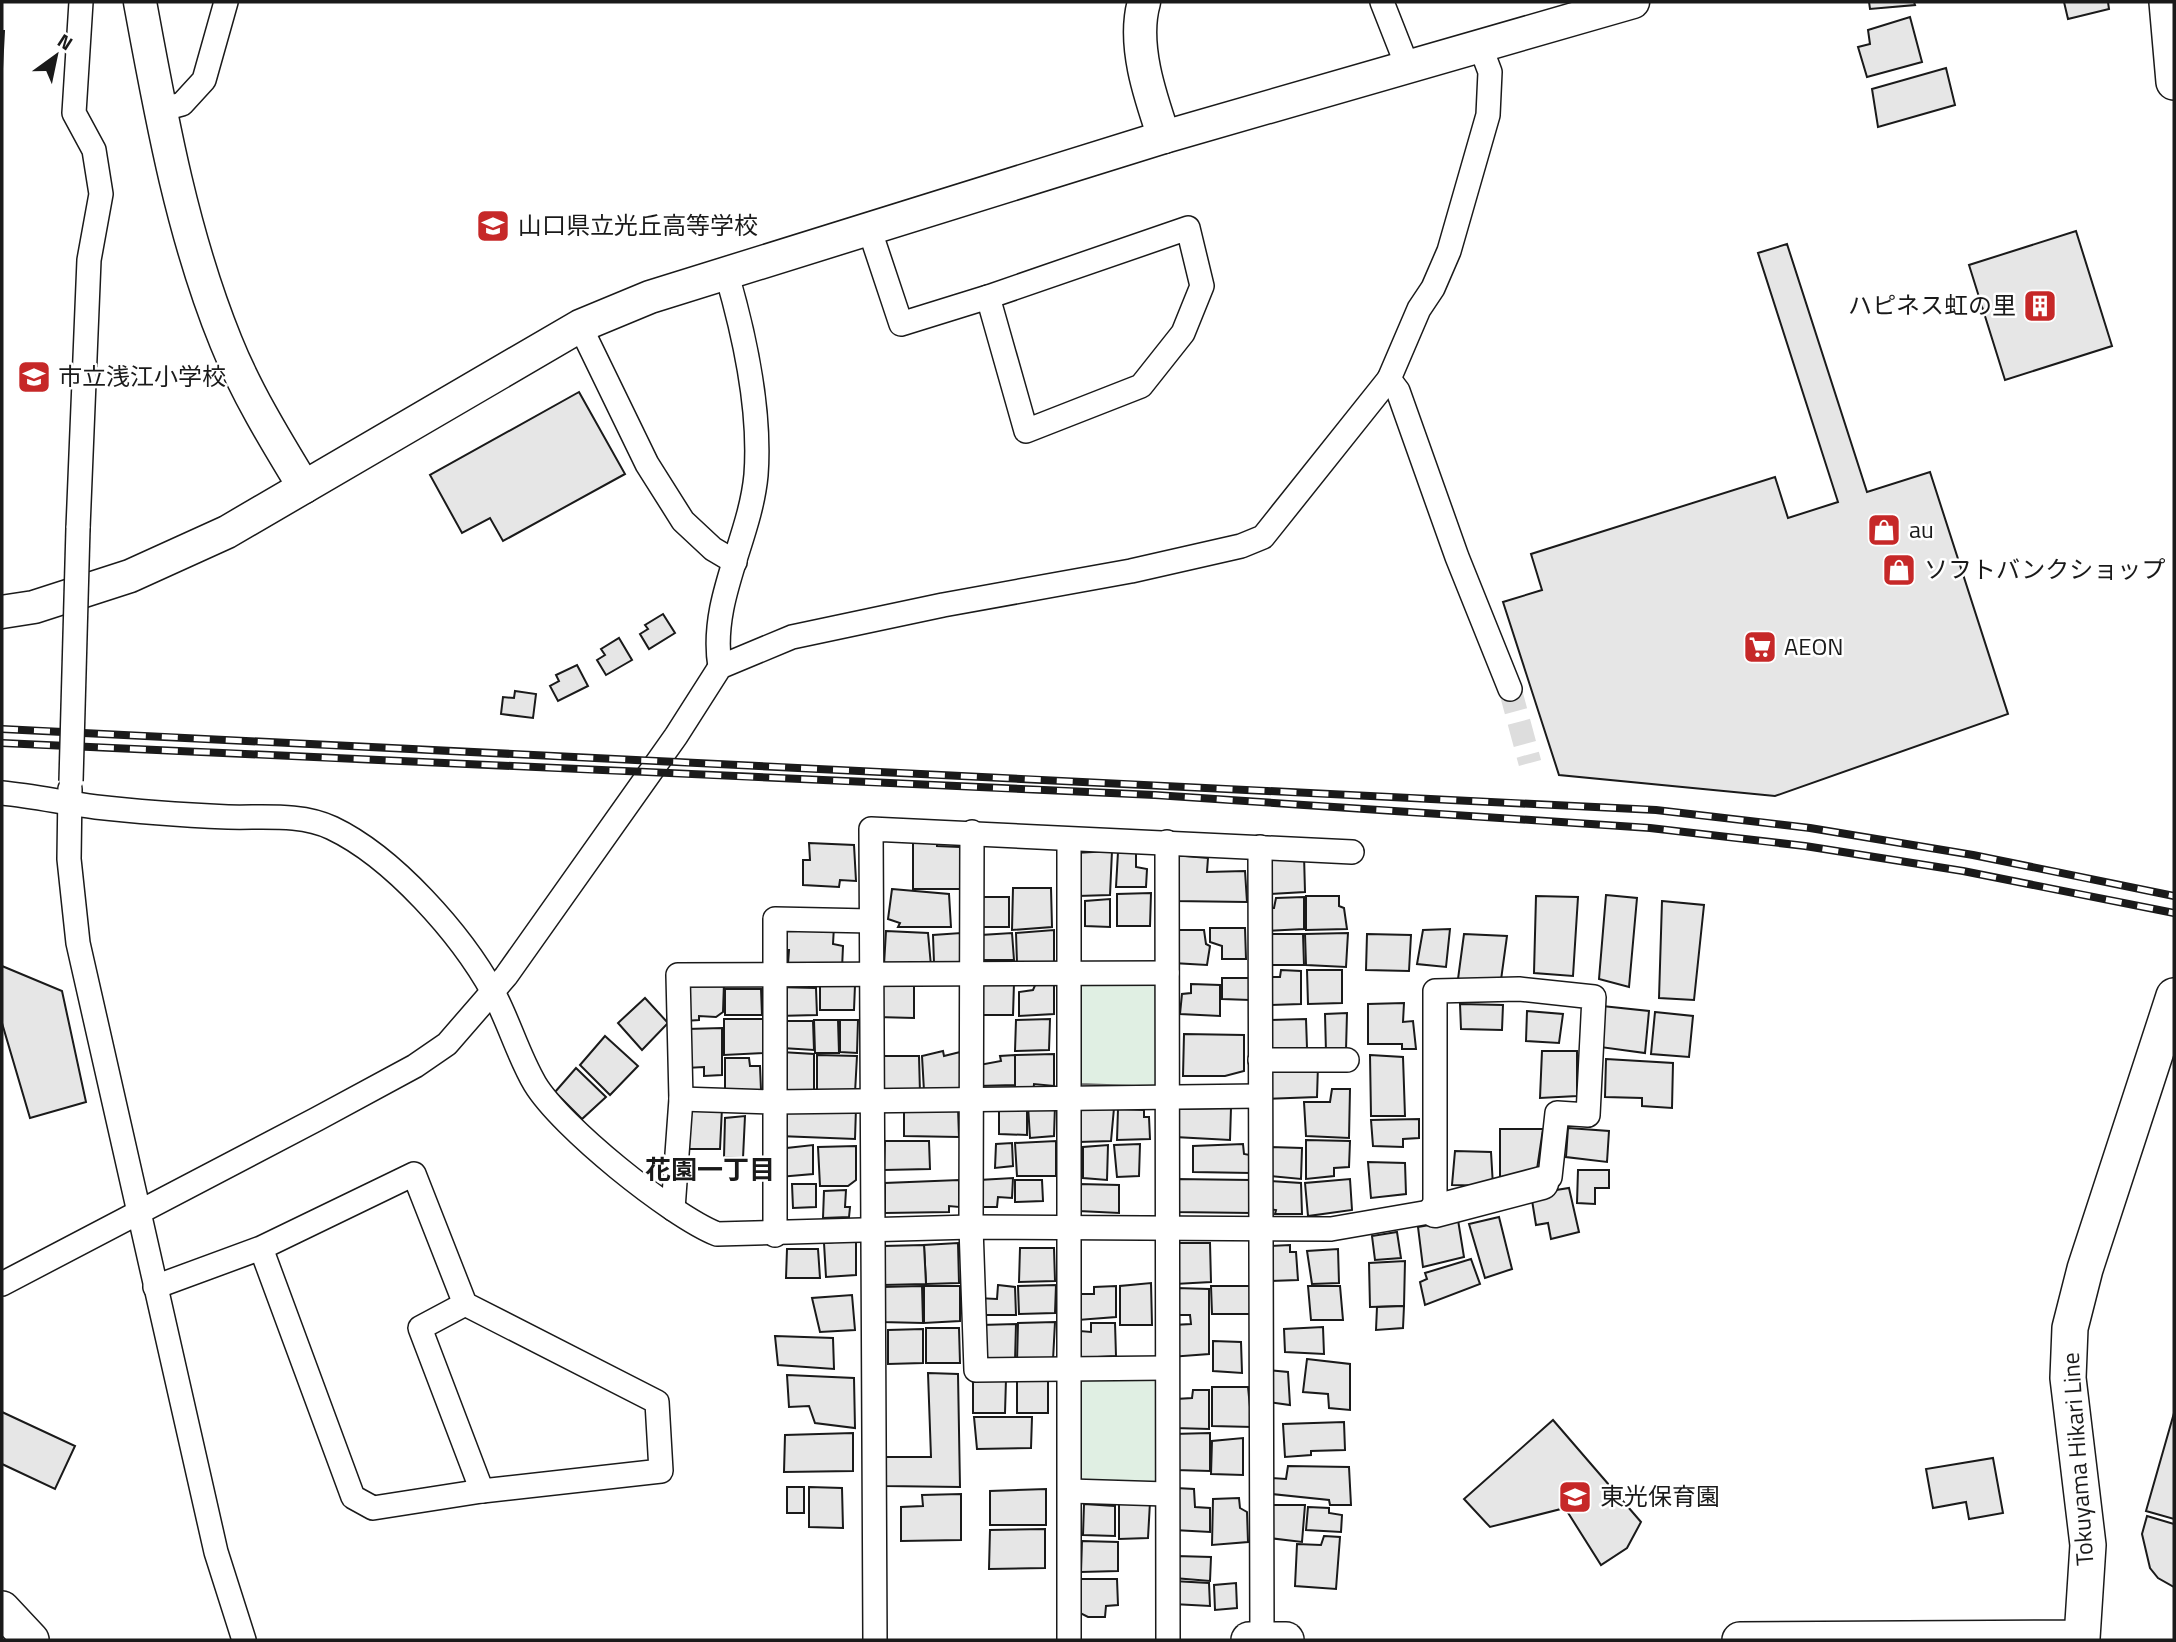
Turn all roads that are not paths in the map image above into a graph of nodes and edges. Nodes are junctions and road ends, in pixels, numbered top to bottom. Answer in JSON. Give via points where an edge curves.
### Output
{"nodes":[{"id":1,"x":81,"y":2,"type":"edge"},
{"id":2,"x":140,"y":2,"type":"edge"},
{"id":3,"x":226,"y":2,"type":"edge"},
{"id":4,"x":1144,"y":2,"type":"edge"},
{"id":5,"x":1382,"y":2,"type":"edge"},
{"id":6,"x":1633,"y":2,"type":"edge"},
{"id":7,"x":2167,"y":2,"type":"edge"},
{"id":8,"x":1481,"y":48,"type":"junction"},
{"id":9,"x":1408,"y":68,"type":"junction"},
{"id":10,"x":2174,"y":82,"type":"edge"},
{"id":11,"x":160,"y":110,"type":"junction"},
{"id":12,"x":1164,"y":137,"type":"junction"},
{"id":13,"x":870,"y":231,"type":"junction"},
{"id":14,"x":727,"y":275,"type":"junction"},
{"id":15,"x":988,"y":297,"type":"junction"},
{"id":16,"x":580,"y":326,"type":"junction"},
{"id":17,"x":1389,"y":379,"type":"junction"},
{"id":18,"x":304,"y":487,"type":"junction"},
{"id":19,"x":735,"y":562,"type":"junction"},
{"id":20,"x":2,"y":612,"type":"edge"},
{"id":21,"x":720,"y":667,"type":"junction"},
{"id":22,"x":1510,"y":689,"type":"tunnel mouth"},
{"id":23,"x":69,"y":791,"type":"junction"},
{"id":24,"x":2,"y":793,"type":"edge"},
{"id":25,"x":972,"y":832,"type":"junction"},
{"id":26,"x":1069,"y":840,"type":"junction"},
{"id":27,"x":1167,"y":842,"type":"junction"},
{"id":28,"x":1260,"y":847,"type":"junction"},
{"id":29,"x":1352,"y":852,"type":"dead end"},
{"id":30,"x":870,"y":921,"type":"junction"},
{"id":31,"x":1069,"y":973,"type":"junction"},
{"id":32,"x":1167,"y":973,"type":"junction"},
{"id":33,"x":974,"y":974,"type":"junction"},
{"id":34,"x":871,"y":976,"type":"junction"},
{"id":35,"x":773,"y":977,"type":"junction"},
{"id":36,"x":493,"y":992,"type":"junction"},
{"id":37,"x":2174,"y":996,"type":"edge"},
{"id":38,"x":1260,"y":1060,"type":"junction"},
{"id":39,"x":1347,"y":1060,"type":"dead end"},
{"id":40,"x":1070,"y":1096,"type":"junction"},
{"id":41,"x":1259,"y":1096,"type":"junction"},
{"id":42,"x":972,"y":1097,"type":"junction"},
{"id":43,"x":1167,"y":1097,"type":"junction"},
{"id":44,"x":681,"y":1099,"type":"junction"},
{"id":45,"x":872,"y":1101,"type":"junction"},
{"id":46,"x":774,"y":1102,"type":"junction"},
{"id":47,"x":1542,"y":1183,"type":"joint"},
{"id":48,"x":673,"y":1209,"type":"junction"},
{"id":49,"x":1435,"y":1211,"type":"junction"},
{"id":50,"x":139,"y":1213,"type":"junction"},
{"id":51,"x":1261,"y":1226,"type":"junction"},
{"id":52,"x":971,"y":1227,"type":"junction"},
{"id":53,"x":1071,"y":1227,"type":"junction"},
{"id":54,"x":1169,"y":1227,"type":"junction"},
{"id":55,"x":870,"y":1229,"type":"junction"},
{"id":56,"x":775,"y":1235,"type":"junction"},
{"id":57,"x":261,"y":1248,"type":"junction"},
{"id":58,"x":2,"y":1284,"type":"edge"},
{"id":59,"x":155,"y":1287,"type":"junction"},
{"id":60,"x":465,"y":1304,"type":"junction"},
{"id":61,"x":1071,"y":1367,"type":"junction"},
{"id":62,"x":1166,"y":1368,"type":"junction"},
{"id":63,"x":482,"y":1491,"type":"junction"},
{"id":64,"x":1070,"y":1492,"type":"junction"},
{"id":65,"x":1166,"y":1494,"type":"junction"},
{"id":66,"x":2,"y":1609,"type":"edge"},
{"id":67,"x":31,"y":1640,"type":"edge"},
{"id":68,"x":244,"y":1640,"type":"edge"},
{"id":69,"x":875,"y":1640,"type":"edge"},
{"id":70,"x":1069,"y":1640,"type":"edge"},
{"id":71,"x":1168,"y":1640,"type":"edge"},
{"id":72,"x":1249,"y":1640,"type":"edge"},
{"id":73,"x":1262,"y":1640,"type":"edge"},
{"id":74,"x":1286,"y":1640,"type":"edge"},
{"id":75,"x":1740,"y":1640,"type":"edge"},
{"id":76,"x":2087,"y":1640,"type":"edge"}],
"edges":[{"from":1,"to":23,"type":"street","bridge":true,"via":[[74,113],[94,150],[101,194],[89,260]]},
{"from":2,"to":11,"type":"street"},
{"from":3,"to":11,"type":"street","via":[[204,80],[182,104]]},
{"from":4,"to":12,"type":"street","via":[[1139,32]]},
{"from":5,"to":9,"type":"street"},
{"from":6,"to":8,"type":"street"},
{"from":7,"to":10,"type":"main road"},
{"from":8,"to":9,"type":"street"},
{"from":8,"to":17,"type":"street","via":[[1490,72],[1488,115],[1449,251]]},
{"from":9,"to":12,"type":"street"},
{"from":11,"to":18,"type":"street","via":[[190,235],[226,343]]},
{"from":12,"to":13,"type":"street"},
{"from":13,"to":14,"type":"street"},
{"from":13,"to":15,"type":"street","via":[[901,324]]},
{"from":14,"to":16,"type":"street","via":[[650,297]]},
{"from":14,"to":19,"type":"street","via":[[737,307],[755,419],[755,475]]},
{"from":15,"to":15,"type":"street","via":[[1188,228],[1202,286],[1183,333],[1141,386],[1026,431]]},
{"from":16,"to":18,"type":"street"},
{"from":16,"to":19,"type":"street","via":[[647,464],[683,521]]},
{"from":17,"to":21,"type":"street","via":[[1263,537],[1131,571],[792,637]]},
{"from":17,"to":22,"type":"street","via":[[1398,391]]},
{"from":18,"to":20,"type":"street","via":[[227,532],[130,576],[34,607]]},
{"from":19,"to":21,"type":"street","via":[[716,643]]},
{"from":21,"to":36,"type":"street"},
{"from":23,"to":24,"type":"street"},
{"from":23,"to":36,"type":"street","via":[[213,816],[296,818],[330,827],[368,849],[412,889],[468,952]]},
{"from":23,"to":50,"type":"street","via":[[69,859],[78,943]]},
{"from":25,"to":26,"type":"street"},
{"from":25,"to":30,"type":"street","via":[[871,828]]},
{"from":25,"to":33,"type":"street"},
{"from":26,"to":27,"type":"street"},
{"from":26,"to":31,"type":"street"},
{"from":27,"to":28,"type":"street"},
{"from":27,"to":32,"type":"street"},
{"from":28,"to":29,"type":"street"},
{"from":28,"to":38,"type":"street"},
{"from":30,"to":34,"type":"street"},
{"from":30,"to":35,"type":"street","via":[[775,919]]},
{"from":31,"to":32,"type":"street"},
{"from":31,"to":33,"type":"street"},
{"from":31,"to":40,"type":"street"},
{"from":32,"to":43,"type":"street"},
{"from":33,"to":34,"type":"street"},
{"from":33,"to":42,"type":"street"},
{"from":34,"to":35,"type":"street"},
{"from":34,"to":45,"type":"street"},
{"from":35,"to":44,"type":"street","via":[[678,975]]},
{"from":35,"to":46,"type":"street"},
{"from":36,"to":48,"type":"street","via":[[534,1082],[553,1109]]},
{"from":36,"to":50,"type":"street","via":[[447,1044],[415,1066]]},
{"from":37,"to":76,"type":"main road","name":"Tokuyama Hikari Line","via":[[2070,1328],[2068,1378],[2088,1545]]},
{"from":38,"to":39,"type":"street"},
{"from":38,"to":41,"type":"street"},
{"from":40,"to":42,"type":"street"},
{"from":40,"to":43,"type":"street"},
{"from":40,"to":53,"type":"street"},
{"from":41,"to":43,"type":"street"},
{"from":41,"to":51,"type":"street"},
{"from":42,"to":45,"type":"street"},
{"from":42,"to":52,"type":"street"},
{"from":43,"to":54,"type":"street"},
{"from":44,"to":46,"type":"street"},
{"from":44,"to":48,"type":"street"},
{"from":45,"to":46,"type":"street"},
{"from":45,"to":55,"type":"street"},
{"from":46,"to":56,"type":"street"},
{"from":47,"to":49,"type":"street"},
{"from":47,"to":49,"type":"street","via":[[1550,1177],[1556,1113],[1588,1115],[1594,997],[1518,989],[1435,991]]},
{"from":48,"to":56,"type":"street","via":[[717,1234]]},
{"from":49,"to":51,"type":"street","via":[[1331,1229]]},
{"from":50,"to":58,"type":"street"},
{"from":50,"to":59,"type":"street"},
{"from":51,"to":54,"type":"street"},
{"from":51,"to":73,"type":"street"},
{"from":52,"to":53,"type":"street"},
{"from":52,"to":55,"type":"street"},
{"from":52,"to":61,"type":"street","via":[[976,1370]]},
{"from":53,"to":54,"type":"street"},
{"from":53,"to":61,"type":"street"},
{"from":54,"to":62,"type":"street"},
{"from":55,"to":56,"type":"street"},
{"from":55,"to":69,"type":"street"},
{"from":57,"to":59,"type":"street"},
{"from":57,"to":60,"type":"street","via":[[414,1174]]},
{"from":57,"to":63,"type":"street","via":[[352,1497],[373,1508]]},
{"from":59,"to":68,"type":"street","via":[[216,1552]]},
{"from":60,"to":63,"type":"street","via":[[420,1328]]},
{"from":60,"to":63,"type":"street","via":[[657,1402],[661,1471]]},
{"from":61,"to":62,"type":"street"},
{"from":61,"to":64,"type":"street"},
{"from":62,"to":65,"type":"street"},
{"from":64,"to":65,"type":"street"},
{"from":64,"to":70,"type":"street"},
{"from":65,"to":71,"type":"street"},
{"from":66,"to":67,"type":"main road"},
{"from":72,"to":73,"type":"main road"},
{"from":73,"to":74,"type":"main road"},
{"from":75,"to":76,"type":"main road","name":"Tokuyama Hikari Line"}]}
